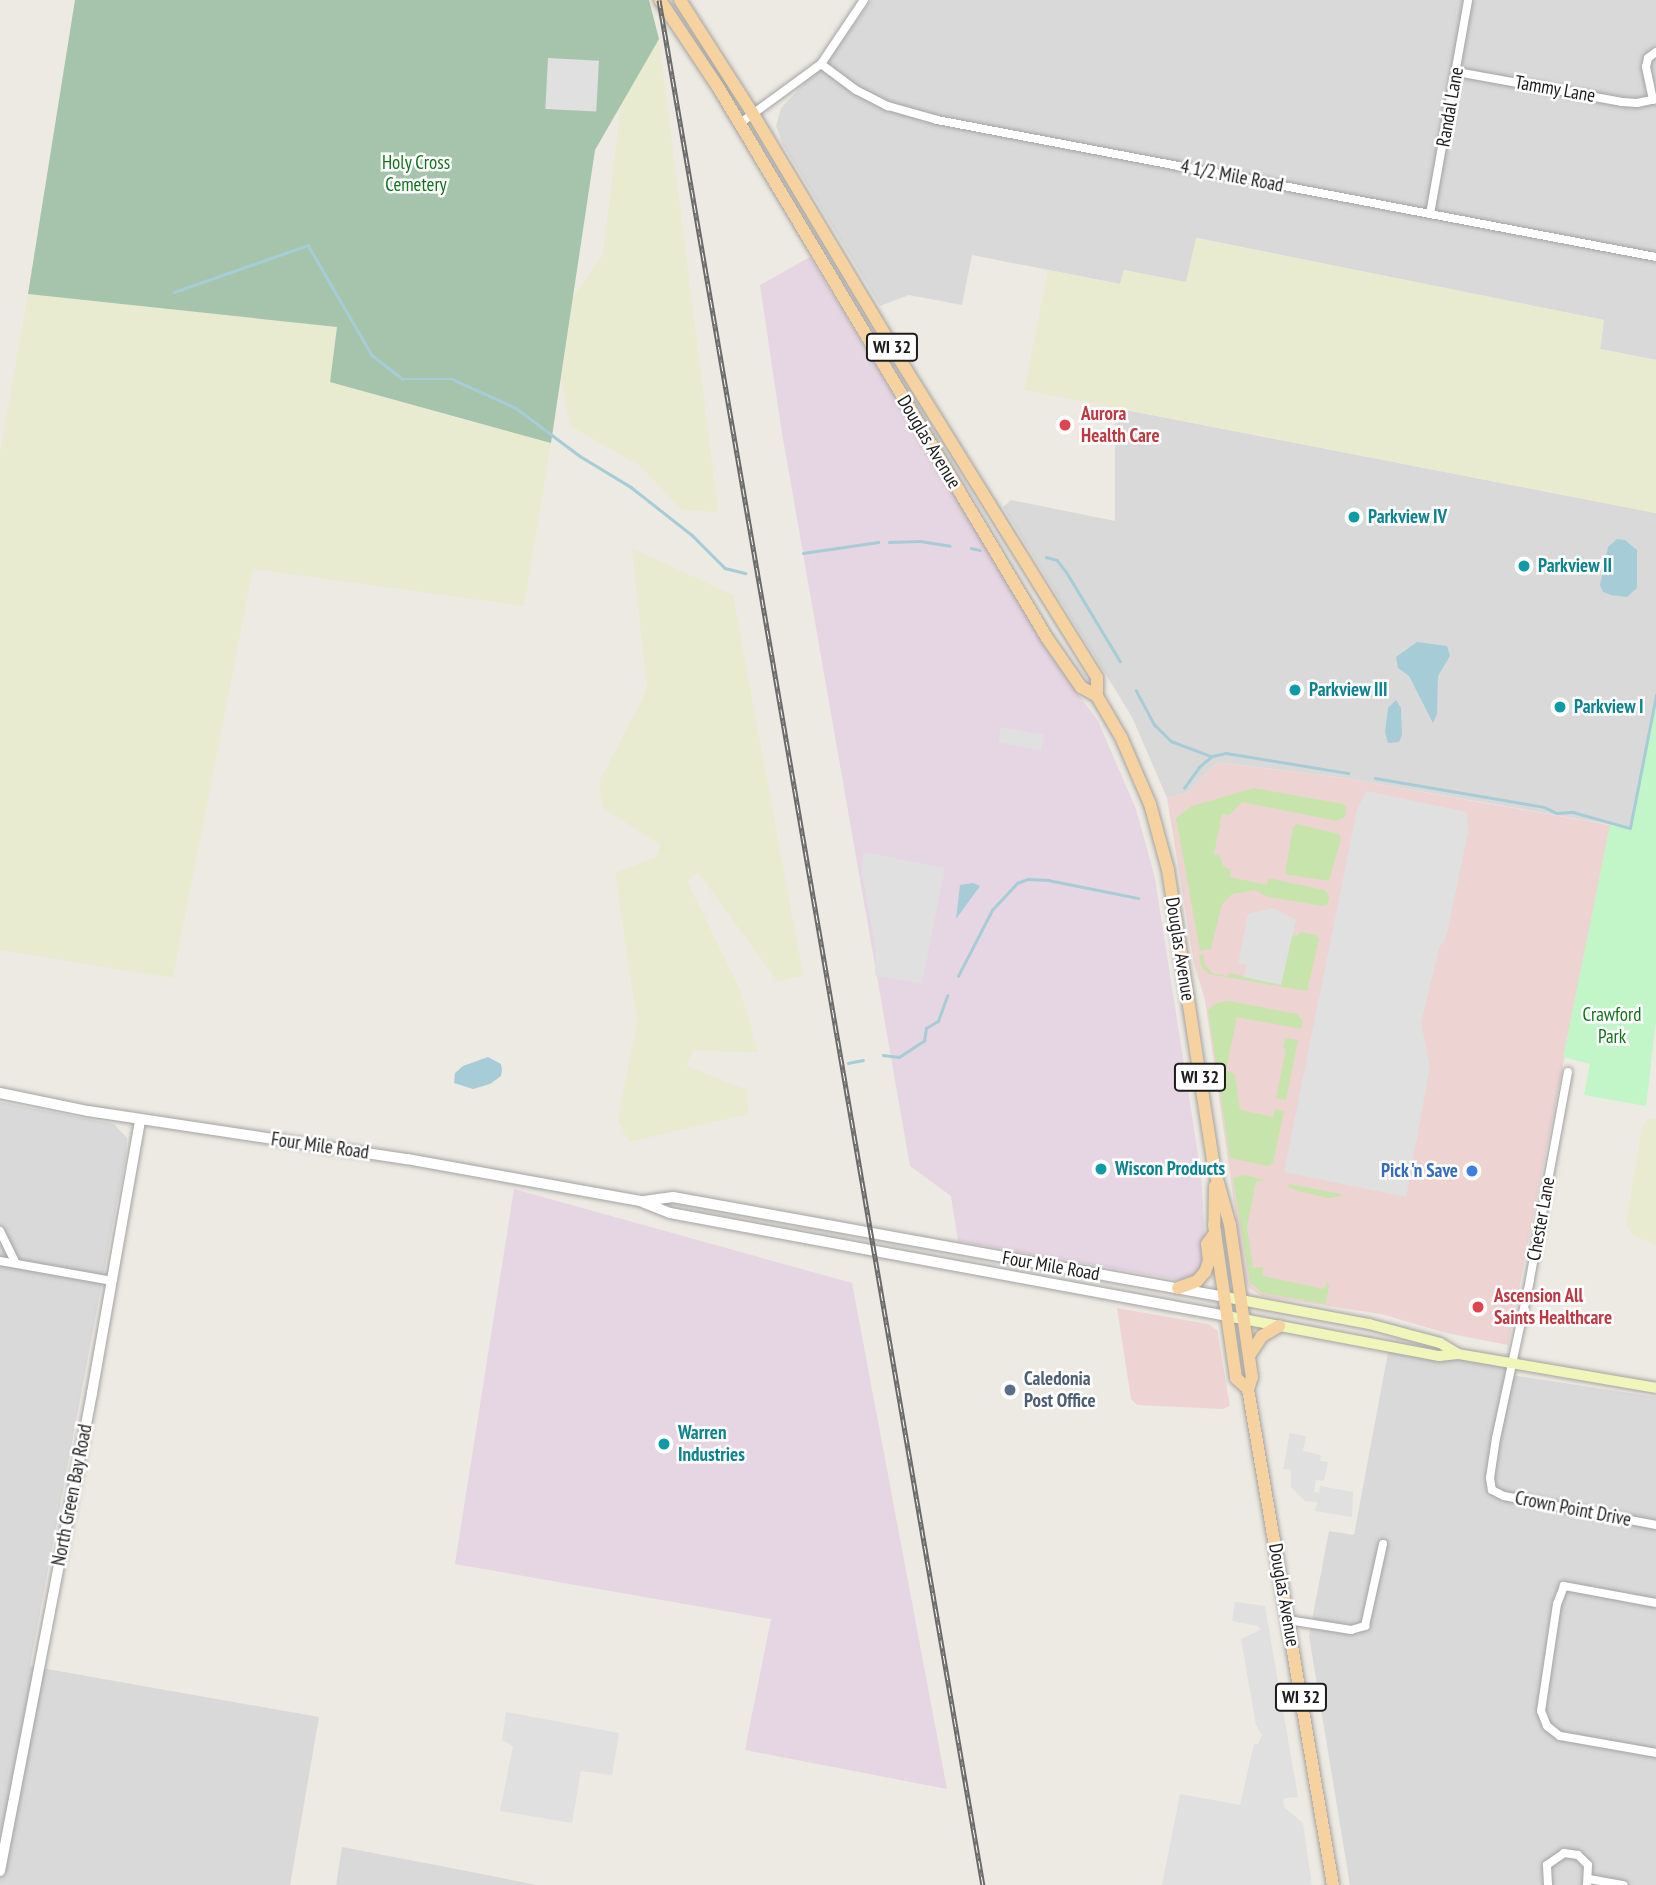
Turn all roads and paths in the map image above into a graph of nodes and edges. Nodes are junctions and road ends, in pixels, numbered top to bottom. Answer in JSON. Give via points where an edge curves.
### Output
{"nodes":[{"id":1,"x":660,"y":0,"type":"edge"},
{"id":2,"x":680,"y":0,"type":"edge"},
{"id":3,"x":864,"y":0,"type":"edge"},
{"id":4,"x":1468,"y":0,"type":"edge"},
{"id":5,"x":1656,"y":52,"type":"edge"},
{"id":6,"x":821,"y":64,"type":"junction"},
{"id":7,"x":1457,"y":72,"type":"junction"},
{"id":8,"x":1655,"y":99,"type":"edge"},
{"id":9,"x":753,"y":114,"type":"junction"},
{"id":10,"x":739,"y":124,"type":"junction"},
{"id":11,"x":1430,"y":214,"type":"junction"},
{"id":12,"x":1656,"y":257,"type":"edge"},
{"id":13,"x":1097,"y":696,"type":"junction"},
{"id":14,"x":1568,"y":1072,"type":"dead end"},
{"id":15,"x":0,"y":1093,"type":"edge"},
{"id":16,"x":140,"y":1120,"type":"junction"},
{"id":17,"x":1215,"y":1171,"type":"junction"},
{"id":18,"x":640,"y":1201,"type":"junction"},
{"id":19,"x":0,"y":1231,"type":"edge"},
{"id":20,"x":1215,"y":1233,"type":"junction"},
{"id":21,"x":0,"y":1261,"type":"edge"},
{"id":22,"x":15,"y":1262,"type":"junction"},
{"id":23,"x":113,"y":1281,"type":"junction"},
{"id":24,"x":1178,"y":1288,"type":"junction"},
{"id":25,"x":1225,"y":1297,"type":"junction"},
{"id":26,"x":1241,"y":1300,"type":"junction"},
{"id":27,"x":1227,"y":1315,"type":"junction"},
{"id":28,"x":1244,"y":1318,"type":"junction"},
{"id":29,"x":1279,"y":1326,"type":"junction"},
{"id":30,"x":1458,"y":1354,"type":"junction"},
{"id":31,"x":1249,"y":1356,"type":"junction"},
{"id":32,"x":1513,"y":1363,"type":"junction"},
{"id":33,"x":1656,"y":1388,"type":"edge"},
{"id":34,"x":1248,"y":1389,"type":"junction"},
{"id":35,"x":1492,"y":1490,"type":"joint"},
{"id":36,"x":1656,"y":1525,"type":"edge"},
{"id":37,"x":1383,"y":1544,"type":"dead end"},
{"id":38,"x":1656,"y":1603,"type":"edge"},
{"id":39,"x":1289,"y":1620,"type":"junction"},
{"id":40,"x":1656,"y":1753,"type":"edge"},
{"id":41,"x":0,"y":1871,"type":"edge"},
{"id":42,"x":1588,"y":1882,"type":"edge"},
{"id":43,"x":1333,"y":1885,"type":"edge"},
{"id":44,"x":1548,"y":1885,"type":"edge"},
{"id":45,"x":1623,"y":1885,"type":"edge"}],
"edges":[{"from":1,"to":10,"type":"main road","name":"Douglas Avenue","number":"WI 32"},
{"from":2,"to":9,"type":"main road","name":"Douglas Avenue","number":"WI 32"},
{"from":3,"to":6,"type":"street"},
{"from":4,"to":7,"type":"street","name":"Randal Lane"},
{"from":5,"to":8,"type":"street","name":"Tammy Lane","via":[[1646,67]]},
{"from":6,"to":9,"type":"street"},
{"from":6,"to":11,"type":"street","name":"4 1/2 Mile Road","via":[[888,106],[937,120]]},
{"from":7,"to":8,"type":"street","name":"Tammy Lane","via":[[1622,102]]},
{"from":7,"to":11,"type":"street","name":"Randal Lane"},
{"from":9,"to":10,"type":"street"},
{"from":9,"to":13,"type":"main road","name":"Douglas Avenue","number":"WI 32","via":[[1097,678]]},
{"from":10,"to":13,"type":"main road","name":"Douglas Avenue","number":"WI 32","via":[[1046,638],[1080,687]]},
{"from":11,"to":12,"type":"street","name":"4 1/2 Mile Road"},
{"from":13,"to":17,"type":"main road","name":"Douglas Avenue","number":"WI 32","via":[[1137,770],[1160,837]]},
{"from":14,"to":32,"type":"street","name":"Chester Lane"},
{"from":15,"to":16,"type":"street","name":"Four Mile Road"},
{"from":16,"to":18,"type":"street","name":"Four Mile Road","via":[[407,1159]]},
{"from":16,"to":23,"type":"street","name":"North Green Bay Road"},
{"from":17,"to":20,"type":"main road","name":"Douglas Avenue","number":"WI 32"},
{"from":17,"to":26,"type":"main road","name":"Douglas Avenue","number":"WI 32","via":[[1230,1225]]},
{"from":18,"to":24,"type":"street","name":"Four Mile Road","via":[[673,1197]]},
{"from":18,"to":27,"type":"street","name":"Four Mile Road","via":[[670,1213]]},
{"from":19,"to":22,"type":"street"},
{"from":20,"to":24,"type":"main road","via":[[1207,1244],[1205,1272],[1197,1281]]},
{"from":20,"to":25,"type":"main road","name":"Douglas Avenue","number":"WI 32"},
{"from":21,"to":22,"type":"street"},
{"from":22,"to":23,"type":"street"},
{"from":23,"to":41,"type":"street","name":"North Green Bay Road"},
{"from":24,"to":25,"type":"street","name":"Four Mile Road"},
{"from":25,"to":26,"type":"main road","name":"Four Mile Road"},
{"from":25,"to":27,"type":"main road","name":"Douglas Avenue","number":"WI 32"},
{"from":26,"to":28,"type":"main road","name":"Douglas Avenue","number":"WI 32"},
{"from":26,"to":30,"type":"main road","name":"Four Mile Road","via":[[1369,1324],[1440,1343]]},
{"from":27,"to":28,"type":"main road","name":"Four Mile Road"},
{"from":27,"to":34,"type":"main road","name":"Douglas Avenue","number":"WI 32","via":[[1236,1378]]},
{"from":28,"to":29,"type":"main road","name":"Four Mile Road"},
{"from":28,"to":31,"type":"main road","name":"Douglas Avenue","number":"WI 32"},
{"from":29,"to":30,"type":"main road","name":"Four Mile Road","via":[[1439,1356]]},
{"from":29,"to":31,"type":"main road","via":[[1262,1336]]},
{"from":30,"to":32,"type":"main road","name":"Four Mile Road"},
{"from":31,"to":34,"type":"main road","name":"Douglas Avenue","number":"WI 32","via":[[1252,1377]]},
{"from":32,"to":33,"type":"main road","name":"Four Mile Road"},
{"from":32,"to":35,"type":"street","name":"Chester Lane","via":[[1494,1451]]},
{"from":34,"to":39,"type":"main road","name":"Douglas Avenue","number":"WI 32"},
{"from":35,"to":36,"type":"street","name":"Crown Point Drive"},
{"from":37,"to":39,"type":"street","via":[[1365,1626],[1351,1630]]},
{"from":38,"to":40,"type":"street","via":[[1564,1586],[1557,1604],[1542,1704],[1543,1719],[1560,1735]]},
{"from":39,"to":43,"type":"main road","name":"Douglas Avenue","number":"WI 32"},
{"from":42,"to":44,"type":"street","via":[[1583,1859],[1564,1853],[1547,1865]]},
{"from":42,"to":45,"type":"street"}]}
